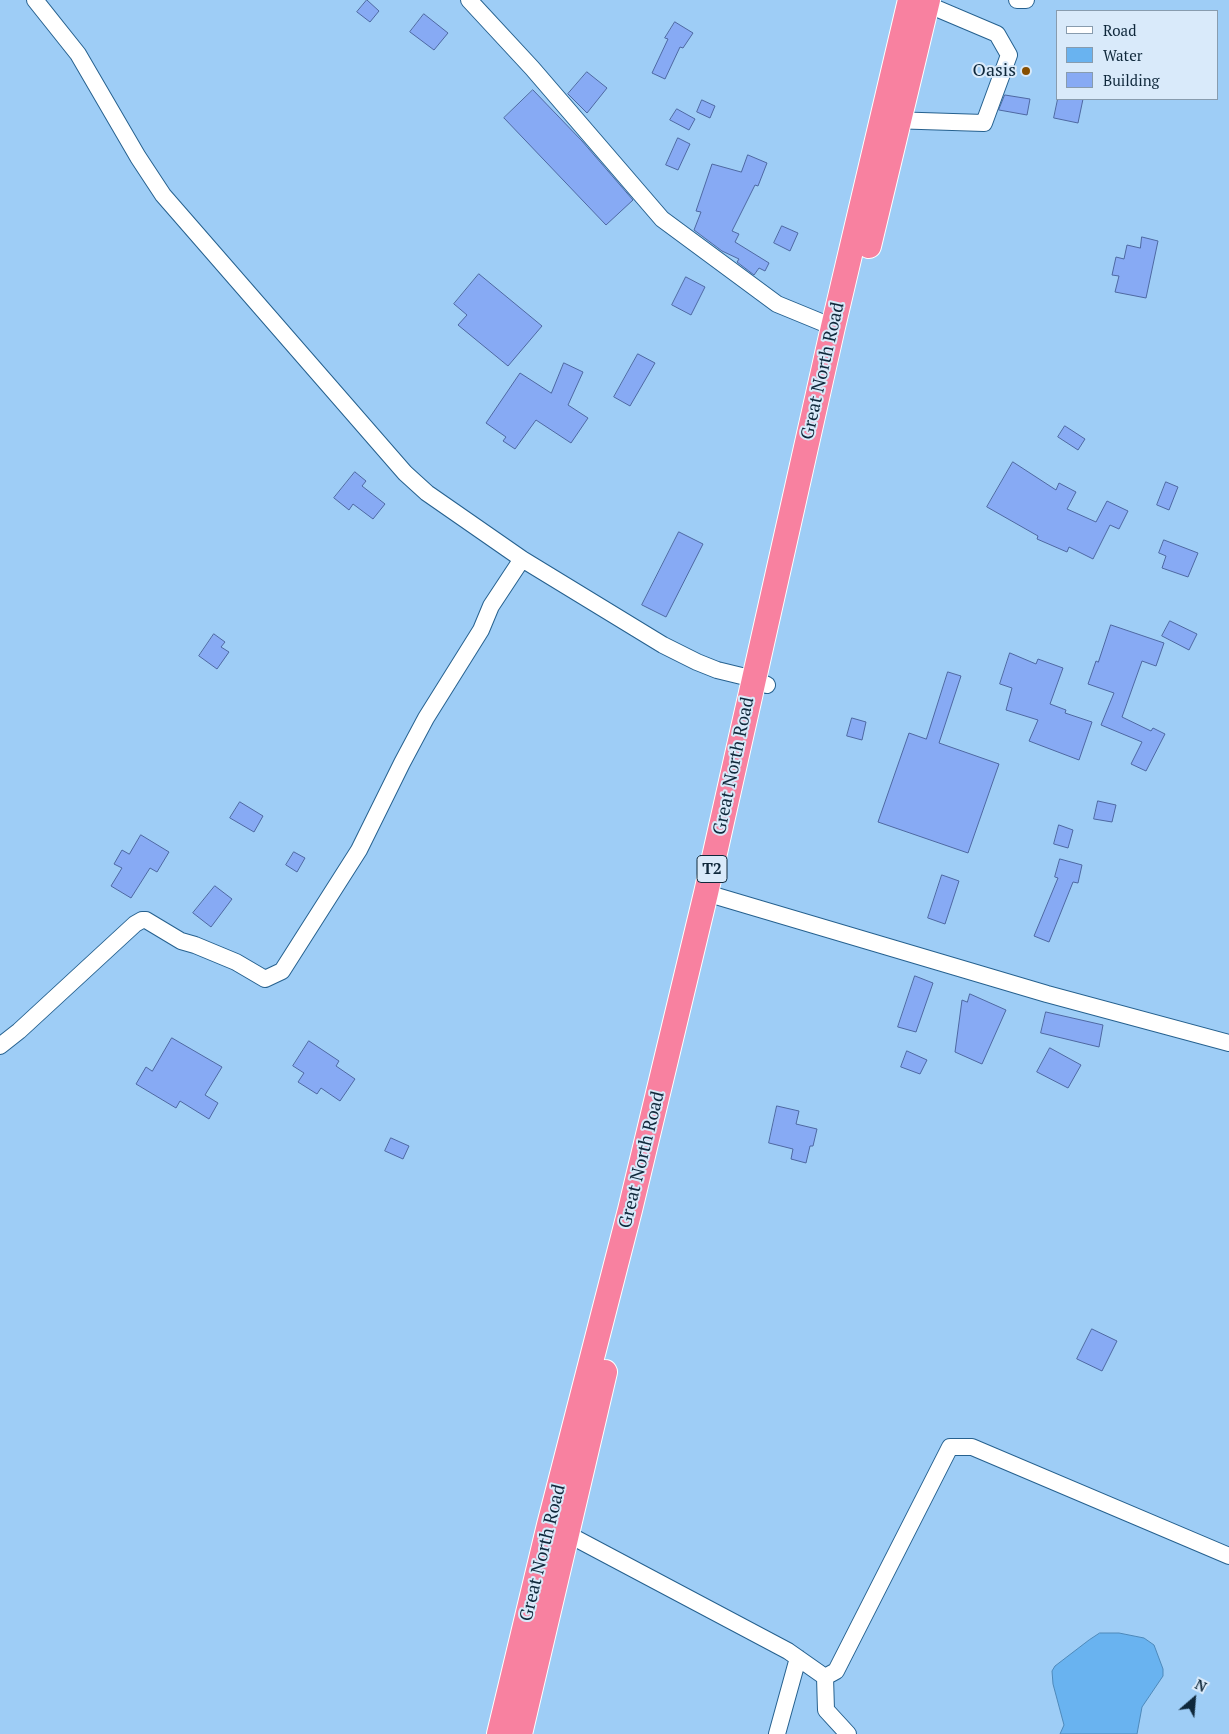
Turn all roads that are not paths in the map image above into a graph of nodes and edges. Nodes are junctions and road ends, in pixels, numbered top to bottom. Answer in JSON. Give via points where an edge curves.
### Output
{"nodes":[{"id":1,"x":35,"y":0,"type":"edge"},
{"id":2,"x":469,"y":0,"type":"edge"},
{"id":3,"x":1017,"y":0,"type":"edge"},
{"id":4,"x":1026,"y":0,"type":"edge"},
{"id":5,"x":920,"y":1,"type":"edge"},
{"id":6,"x":890,"y":120,"type":"junction"},
{"id":7,"x":833,"y":327,"type":"junction"},
{"id":8,"x":522,"y":559,"type":"junction"},
{"id":9,"x":760,"y":682,"type":"junction"},
{"id":10,"x":712,"y":895,"type":"junction"},
{"id":11,"x":1229,"y":1043,"type":"edge"},
{"id":12,"x":0,"y":1046,"type":"edge"},
{"id":13,"x":558,"y":1529,"type":"junction"},
{"id":14,"x":1229,"y":1556,"type":"edge"},
{"id":15,"x":798,"y":1658,"type":"junction"},
{"id":16,"x":825,"y":1677,"type":"junction"},
{"id":17,"x":499,"y":1734,"type":"edge"},
{"id":18,"x":520,"y":1734,"type":"edge"},
{"id":19,"x":777,"y":1734,"type":"edge"},
{"id":20,"x":848,"y":1734,"type":"edge"}],
"edges":[{"from":1,"to":8,"type":"street","via":[[78,54],[163,195],[282,333],[427,493]]},
{"from":2,"to":7,"type":"street","via":[[662,219],[777,304]]},
{"from":3,"to":4,"type":"street"},
{"from":5,"to":6,"type":"highway","name":"Great North Road","number":"T2"},
{"from":5,"to":6,"type":"street","via":[[997,34],[1009,55],[984,123]]},
{"from":6,"to":7,"type":"highway","name":"Great North Road","number":"T2"},
{"from":6,"to":9,"type":"highway","name":"Great North Road","number":"T2"},
{"from":7,"to":9,"type":"highway","name":"Great North Road","number":"T2"},
{"from":8,"to":9,"type":"street","via":[[662,645],[717,670]]},
{"from":8,"to":12,"type":"street","via":[[426,718],[360,850],[282,971],[265,978],[142,920]]},
{"from":9,"to":10,"type":"highway","name":"Great North Road","number":"T2"},
{"from":10,"to":11,"type":"street","via":[[1047,994]]},
{"from":10,"to":13,"type":"highway","name":"Great North Road","number":"T2","via":[[630,1210]]},
{"from":13,"to":15,"type":"street"},
{"from":13,"to":17,"type":"highway","name":"Great North Road","number":"T2"},
{"from":13,"to":18,"type":"highway","name":"Great North Road","number":"T2"},
{"from":14,"to":16,"type":"street","via":[[972,1447],[950,1447],[836,1671]]},
{"from":15,"to":16,"type":"street"},
{"from":15,"to":19,"type":"street"},
{"from":16,"to":20,"type":"street","via":[[826,1710]]}]}
